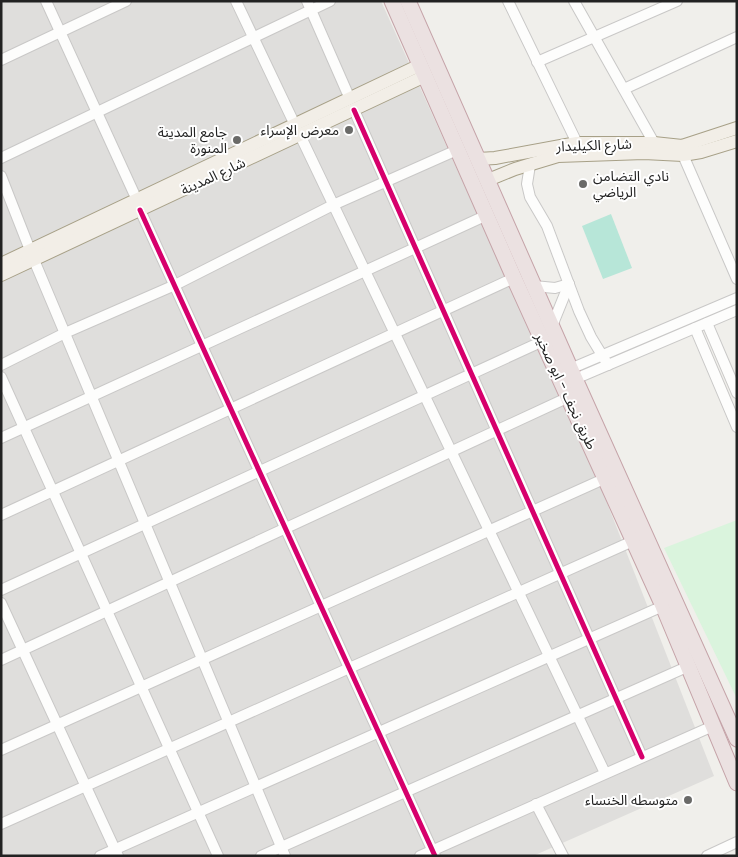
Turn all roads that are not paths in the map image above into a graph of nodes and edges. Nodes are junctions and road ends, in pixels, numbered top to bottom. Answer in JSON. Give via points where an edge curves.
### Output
{"nodes":[{"id":1,"x":46,"y":1,"type":"edge"},
{"id":2,"x":126,"y":1,"type":"edge"},
{"id":3,"x":236,"y":1,"type":"edge"},
{"id":4,"x":330,"y":1,"type":"edge"},
{"id":5,"x":392,"y":1,"type":"edge"},
{"id":6,"x":408,"y":1,"type":"edge"},
{"id":7,"x":508,"y":1,"type":"edge"},
{"id":8,"x":574,"y":1,"type":"edge"},
{"id":9,"x":677,"y":1,"type":"edge"},
{"id":10,"x":308,"y":6,"type":"edge"},
{"id":11,"x":60,"y":32,"type":"junction"},
{"id":12,"x":737,"y":37,"type":"edge"},
{"id":13,"x":253,"y":38,"type":"junction"},
{"id":14,"x":594,"y":38,"type":"junction"},
{"id":15,"x":1,"y":60,"type":"edge"},
{"id":16,"x":537,"y":62,"type":"junction"},
{"id":17,"x":422,"y":71,"type":"junction"},
{"id":18,"x":624,"y":89,"type":"junction"},
{"id":19,"x":352,"y":104,"type":"junction"},
{"id":20,"x":97,"y":112,"type":"junction"},
{"id":21,"x":737,"y":128,"type":"edge"},
{"id":22,"x":297,"y":130,"type":"junction"},
{"id":23,"x":737,"y":141,"type":"edge"},
{"id":24,"x":577,"y":142,"type":"junction"},
{"id":25,"x":657,"y":148,"type":"junction"},
{"id":26,"x":457,"y":150,"type":"junction"},
{"id":27,"x":682,"y":150,"type":"junction"},
{"id":28,"x":1,"y":158,"type":"edge"},
{"id":29,"x":478,"y":159,"type":"junction"},
{"id":30,"x":530,"y":165,"type":"junction"},
{"id":31,"x":1,"y":176,"type":"edge"},
{"id":32,"x":488,"y":180,"type":"junction"},
{"id":33,"x":386,"y":181,"type":"junction"},
{"id":34,"x":139,"y":205,"type":"junction"},
{"id":35,"x":333,"y":205,"type":"junction"},
{"id":36,"x":487,"y":215,"type":"junction"},
{"id":37,"x":416,"y":248,"type":"junction"},
{"id":38,"x":32,"y":255,"type":"junction"},
{"id":39,"x":1,"y":264,"type":"edge"},
{"id":40,"x":365,"y":271,"type":"junction"},
{"id":41,"x":1,"y":275,"type":"edge"},
{"id":42,"x":514,"y":278,"type":"junction"},
{"id":43,"x":737,"y":279,"type":"edge"},
{"id":44,"x":569,"y":284,"type":"junction"},
{"id":45,"x":175,"y":285,"type":"junction"},
{"id":46,"x":534,"y":286,"type":"junction"},
{"id":47,"x":737,"y":298,"type":"edge"},
{"id":48,"x":443,"y":310,"type":"junction"},
{"id":49,"x":737,"y":310,"type":"edge"},
{"id":50,"x":708,"y":323,"type":"junction"},
{"id":51,"x":552,"y":326,"type":"junction"},
{"id":52,"x":695,"y":328,"type":"junction"},
{"id":53,"x":66,"y":333,"type":"junction"},
{"id":54,"x":394,"y":333,"type":"junction"},
{"id":55,"x":543,"y":342,"type":"junction"},
{"id":56,"x":203,"y":345,"type":"junction"},
{"id":57,"x":603,"y":355,"type":"junction"},
{"id":58,"x":1,"y":365,"type":"edge"},
{"id":59,"x":608,"y":365,"type":"junction"},
{"id":60,"x":472,"y":374,"type":"junction"},
{"id":61,"x":573,"y":374,"type":"junction"},
{"id":62,"x":1,"y":377,"type":"edge"},
{"id":63,"x":737,"y":393,"type":"edge"},
{"id":64,"x":92,"y":396,"type":"junction"},
{"id":65,"x":424,"y":396,"type":"junction"},
{"id":66,"x":569,"y":397,"type":"junction"},
{"id":67,"x":231,"y":408,"type":"junction"},
{"id":68,"x":24,"y":427,"type":"junction"},
{"id":69,"x":737,"y":428,"type":"edge"},
{"id":70,"x":497,"y":430,"type":"junction"},
{"id":71,"x":1,"y":438,"type":"edge"},
{"id":72,"x":451,"y":451,"type":"junction"},
{"id":73,"x":119,"y":460,"type":"junction"},
{"id":74,"x":260,"y":471,"type":"junction"},
{"id":75,"x":606,"y":478,"type":"junction"},
{"id":76,"x":53,"y":491,"type":"junction"},
{"id":77,"x":533,"y":511,"type":"junction"},
{"id":78,"x":1,"y":514,"type":"edge"},
{"id":79,"x":146,"y":524,"type":"junction"},
{"id":80,"x":286,"y":528,"type":"junction"},
{"id":81,"x":489,"y":530,"type":"junction"},
{"id":82,"x":633,"y":541,"type":"junction"},
{"id":83,"x":81,"y":553,"type":"junction"},
{"id":84,"x":561,"y":574,"type":"junction"},
{"id":85,"x":170,"y":582,"type":"junction"},
{"id":86,"x":1,"y":590,"type":"edge"},
{"id":87,"x":519,"y":592,"type":"junction"},
{"id":88,"x":1,"y":603,"type":"edge"},
{"id":89,"x":321,"y":606,"type":"junction"},
{"id":90,"x":664,"y":606,"type":"junction"},
{"id":91,"x":107,"y":611,"type":"junction"},
{"id":92,"x":590,"y":639,"type":"junction"},
{"id":93,"x":23,"y":650,"type":"junction"},
{"id":94,"x":549,"y":657,"type":"junction"},
{"id":95,"x":1,"y":660,"type":"edge"},
{"id":96,"x":202,"y":660,"type":"junction"},
{"id":97,"x":689,"y":666,"type":"junction"},
{"id":98,"x":350,"y":668,"type":"junction"},
{"id":99,"x":141,"y":687,"type":"junction"},
{"id":100,"x":616,"y":698,"type":"junction"},
{"id":101,"x":577,"y":715,"type":"junction"},
{"id":102,"x":229,"y":722,"type":"junction"},
{"id":103,"x":58,"y":725,"type":"junction"},
{"id":104,"x":713,"y":726,"type":"junction"},
{"id":105,"x":379,"y":732,"type":"junction"},
{"id":106,"x":737,"y":739,"type":"edge"},
{"id":107,"x":169,"y":749,"type":"junction"},
{"id":108,"x":1,"y":750,"type":"edge"},
{"id":109,"x":642,"y":757,"type":"junction"},
{"id":110,"x":605,"y":774,"type":"junction"},
{"id":111,"x":737,"y":783,"type":"edge"},
{"id":112,"x":86,"y":786,"type":"junction"},
{"id":113,"x":256,"y":787,"type":"junction"},
{"id":114,"x":406,"y":792,"type":"junction"},
{"id":115,"x":536,"y":804,"type":"junction"},
{"id":116,"x":198,"y":812,"type":"junction"},
{"id":117,"x":1,"y":824,"type":"edge"},
{"id":118,"x":737,"y":842,"type":"edge"},
{"id":119,"x":283,"y":851,"type":"edge"},
{"id":120,"x":117,"y":852,"type":"edge"},
{"id":121,"x":434,"y":853,"type":"edge"},
{"id":122,"x":100,"y":856,"type":"edge"},
{"id":123,"x":218,"y":856,"type":"edge"},
{"id":124,"x":261,"y":856,"type":"edge"},
{"id":125,"x":420,"y":856,"type":"edge"},
{"id":126,"x":563,"y":856,"type":"edge"},
{"id":127,"x":707,"y":856,"type":"edge"}],
"edges":[{"from":1,"to":11,"type":"street"},
{"from":2,"to":11,"type":"street"},
{"from":3,"to":13,"type":"street"},
{"from":4,"to":10,"type":"street"},
{"from":5,"to":17,"type":"highway","name":"طريق نجف - ابو صخير"},
{"from":6,"to":29,"type":"highway","name":"طريق نجف - ابو صخير"},
{"from":7,"to":16,"type":"street"},
{"from":8,"to":14,"type":"street"},
{"from":9,"to":14,"type":"street"},
{"from":10,"to":13,"type":"street"},
{"from":10,"to":19,"type":"street"},
{"from":11,"to":15,"type":"street"},
{"from":11,"to":20,"type":"street"},
{"from":12,"to":18,"type":"street"},
{"from":13,"to":20,"type":"street"},
{"from":13,"to":22,"type":"street"},
{"from":14,"to":16,"type":"street"},
{"from":14,"to":18,"type":"street"},
{"from":16,"to":24,"type":"street"},
{"from":17,"to":19,"type":"main road","name":"شارع المدينة"},
{"from":17,"to":26,"type":"highway","name":"طريق نجف - ابو صخير"},
{"from":18,"to":25,"type":"street"},
{"from":19,"to":22,"type":"main road","name":"شارع المدينة"},
{"from":19,"to":33,"type":"street"},
{"from":20,"to":28,"type":"street"},
{"from":20,"to":34,"type":"street"},
{"from":21,"to":27,"type":"main road"},
{"from":22,"to":34,"type":"main road","name":"شارع المدينة"},
{"from":22,"to":35,"type":"street"},
{"from":23,"to":27,"type":"main road","via":[[701,152]]},
{"from":24,"to":25,"type":"main road","name":"شارع الكيليدار"},
{"from":24,"to":29,"type":"main road","name":"شارع الكيليدار"},
{"from":25,"to":27,"type":"main road"},
{"from":25,"to":30,"type":"main road","name":"شارع الكيليدار","via":[[558,156]]},
{"from":26,"to":33,"type":"street"},
{"from":26,"to":36,"type":"highway","name":"طريق نجف - ابو صخير"},
{"from":27,"to":43,"type":"street"},
{"from":29,"to":32,"type":"highway","name":"طريق نجف - ابو صخير"},
{"from":30,"to":32,"type":"main road","name":"شارع الكيليدار"},
{"from":30,"to":44,"type":"street","via":[[527,184],[530,197],[547,226]]},
{"from":31,"to":38,"type":"street"},
{"from":32,"to":46,"type":"highway","name":"طريق نجف - ابو صخير"},
{"from":33,"to":35,"type":"street"},
{"from":33,"to":37,"type":"street"},
{"from":34,"to":38,"type":"main road","name":"شارع المدينة"},
{"from":34,"to":45,"type":"street"},
{"from":35,"to":40,"type":"street"},
{"from":35,"to":45,"type":"street"},
{"from":36,"to":37,"type":"street"},
{"from":36,"to":42,"type":"highway","name":"طريق نجف - ابو صخير"},
{"from":37,"to":40,"type":"street"},
{"from":37,"to":48,"type":"street"},
{"from":38,"to":39,"type":"main road","name":"شارع المدينة"},
{"from":38,"to":41,"type":"main road","name":"شارع المدينة"},
{"from":38,"to":53,"type":"street"},
{"from":40,"to":54,"type":"street"},
{"from":40,"to":56,"type":"street"},
{"from":42,"to":48,"type":"street"},
{"from":42,"to":55,"type":"highway","name":"طريق نجف - ابو صخير"},
{"from":44,"to":46,"type":"street","via":[[555,288]]},
{"from":44,"to":51,"type":"street"},
{"from":44,"to":57,"type":"street","via":[[590,337]]},
{"from":45,"to":53,"type":"street"},
{"from":45,"to":56,"type":"street"},
{"from":46,"to":51,"type":"highway","name":"طريق نجف - ابو صخير"},
{"from":47,"to":57,"type":"street"},
{"from":48,"to":54,"type":"street"},
{"from":48,"to":60,"type":"street"},
{"from":49,"to":50,"type":"street"},
{"from":50,"to":52,"type":"street"},
{"from":50,"to":63,"type":"street"},
{"from":51,"to":61,"type":"highway","name":"طريق نجف - ابو صخير"},
{"from":52,"to":59,"type":"street"},
{"from":52,"to":69,"type":"street"},
{"from":53,"to":58,"type":"street"},
{"from":53,"to":64,"type":"street"},
{"from":54,"to":65,"type":"street"},
{"from":54,"to":67,"type":"street"},
{"from":55,"to":60,"type":"street"},
{"from":55,"to":66,"type":"highway","name":"طريق نجف - ابو صخير"},
{"from":56,"to":64,"type":"street"},
{"from":56,"to":67,"type":"street"},
{"from":57,"to":59,"type":"street"},
{"from":57,"to":61,"type":"street"},
{"from":59,"to":61,"type":"street"},
{"from":60,"to":65,"type":"street"},
{"from":60,"to":70,"type":"street"},
{"from":61,"to":106,"type":"highway","name":"طريق نجف - ابو صخير"},
{"from":62,"to":68,"type":"street"},
{"from":64,"to":68,"type":"street"},
{"from":64,"to":73,"type":"street"},
{"from":65,"to":72,"type":"street"},
{"from":65,"to":74,"type":"street"},
{"from":66,"to":70,"type":"street"},
{"from":66,"to":75,"type":"highway","name":"طريق نجف - ابو صخير"},
{"from":67,"to":73,"type":"street"},
{"from":67,"to":74,"type":"street"},
{"from":68,"to":71,"type":"street"},
{"from":68,"to":76,"type":"street"},
{"from":70,"to":72,"type":"street"},
{"from":70,"to":77,"type":"street"},
{"from":72,"to":80,"type":"street"},
{"from":72,"to":81,"type":"street"},
{"from":73,"to":76,"type":"street"},
{"from":73,"to":79,"type":"street"},
{"from":74,"to":79,"type":"street"},
{"from":74,"to":80,"type":"street"},
{"from":75,"to":77,"type":"street"},
{"from":75,"to":82,"type":"highway","name":"طريق نجف - ابو صخير"},
{"from":76,"to":78,"type":"street"},
{"from":76,"to":83,"type":"street"},
{"from":77,"to":81,"type":"street"},
{"from":77,"to":84,"type":"street"},
{"from":79,"to":83,"type":"street"},
{"from":79,"to":85,"type":"street"},
{"from":80,"to":85,"type":"street"},
{"from":80,"to":89,"type":"street"},
{"from":81,"to":87,"type":"street"},
{"from":81,"to":89,"type":"street"},
{"from":82,"to":84,"type":"street"},
{"from":82,"to":90,"type":"highway","name":"طريق نجف - ابو صخير"},
{"from":83,"to":86,"type":"street"},
{"from":83,"to":91,"type":"street"},
{"from":84,"to":87,"type":"street"},
{"from":84,"to":92,"type":"street"},
{"from":85,"to":91,"type":"street"},
{"from":85,"to":96,"type":"street"},
{"from":87,"to":94,"type":"street"},
{"from":87,"to":98,"type":"street"},
{"from":88,"to":93,"type":"street"},
{"from":89,"to":96,"type":"street"},
{"from":89,"to":98,"type":"street"},
{"from":90,"to":92,"type":"street"},
{"from":90,"to":97,"type":"highway","name":"طريق نجف - ابو صخير"},
{"from":91,"to":93,"type":"street"},
{"from":91,"to":99,"type":"street"},
{"from":92,"to":94,"type":"street"},
{"from":92,"to":100,"type":"street"},
{"from":93,"to":95,"type":"street"},
{"from":93,"to":103,"type":"street"},
{"from":94,"to":101,"type":"street"},
{"from":94,"to":105,"type":"street"},
{"from":96,"to":99,"type":"street"},
{"from":96,"to":102,"type":"street"},
{"from":97,"to":100,"type":"street"},
{"from":97,"to":104,"type":"highway","name":"طريق نجف - ابو صخير"},
{"from":98,"to":102,"type":"street"},
{"from":98,"to":105,"type":"street"},
{"from":99,"to":103,"type":"street"},
{"from":99,"to":107,"type":"street"},
{"from":100,"to":101,"type":"street"},
{"from":100,"to":109,"type":"street"},
{"from":101,"to":110,"type":"street"},
{"from":101,"to":114,"type":"street"},
{"from":102,"to":107,"type":"street"},
{"from":102,"to":113,"type":"street"},
{"from":103,"to":108,"type":"street"},
{"from":103,"to":112,"type":"street"},
{"from":104,"to":109,"type":"street"},
{"from":104,"to":111,"type":"highway","name":"طريق نجف - ابو صخير"},
{"from":105,"to":113,"type":"street"},
{"from":105,"to":114,"type":"street"},
{"from":107,"to":112,"type":"street"},
{"from":107,"to":116,"type":"street"},
{"from":109,"to":110,"type":"street"},
{"from":110,"to":115,"type":"street"},
{"from":112,"to":117,"type":"street"},
{"from":112,"to":120,"type":"street"},
{"from":113,"to":116,"type":"street"},
{"from":113,"to":119,"type":"street"},
{"from":114,"to":119,"type":"street"},
{"from":114,"to":121,"type":"street"},
{"from":115,"to":121,"type":"street"},
{"from":115,"to":126,"type":"street"},
{"from":116,"to":120,"type":"street"},
{"from":116,"to":123,"type":"street"},
{"from":118,"to":127,"type":"street"},
{"from":119,"to":124,"type":"street"},
{"from":120,"to":122,"type":"street"},
{"from":121,"to":125,"type":"street"}]}
